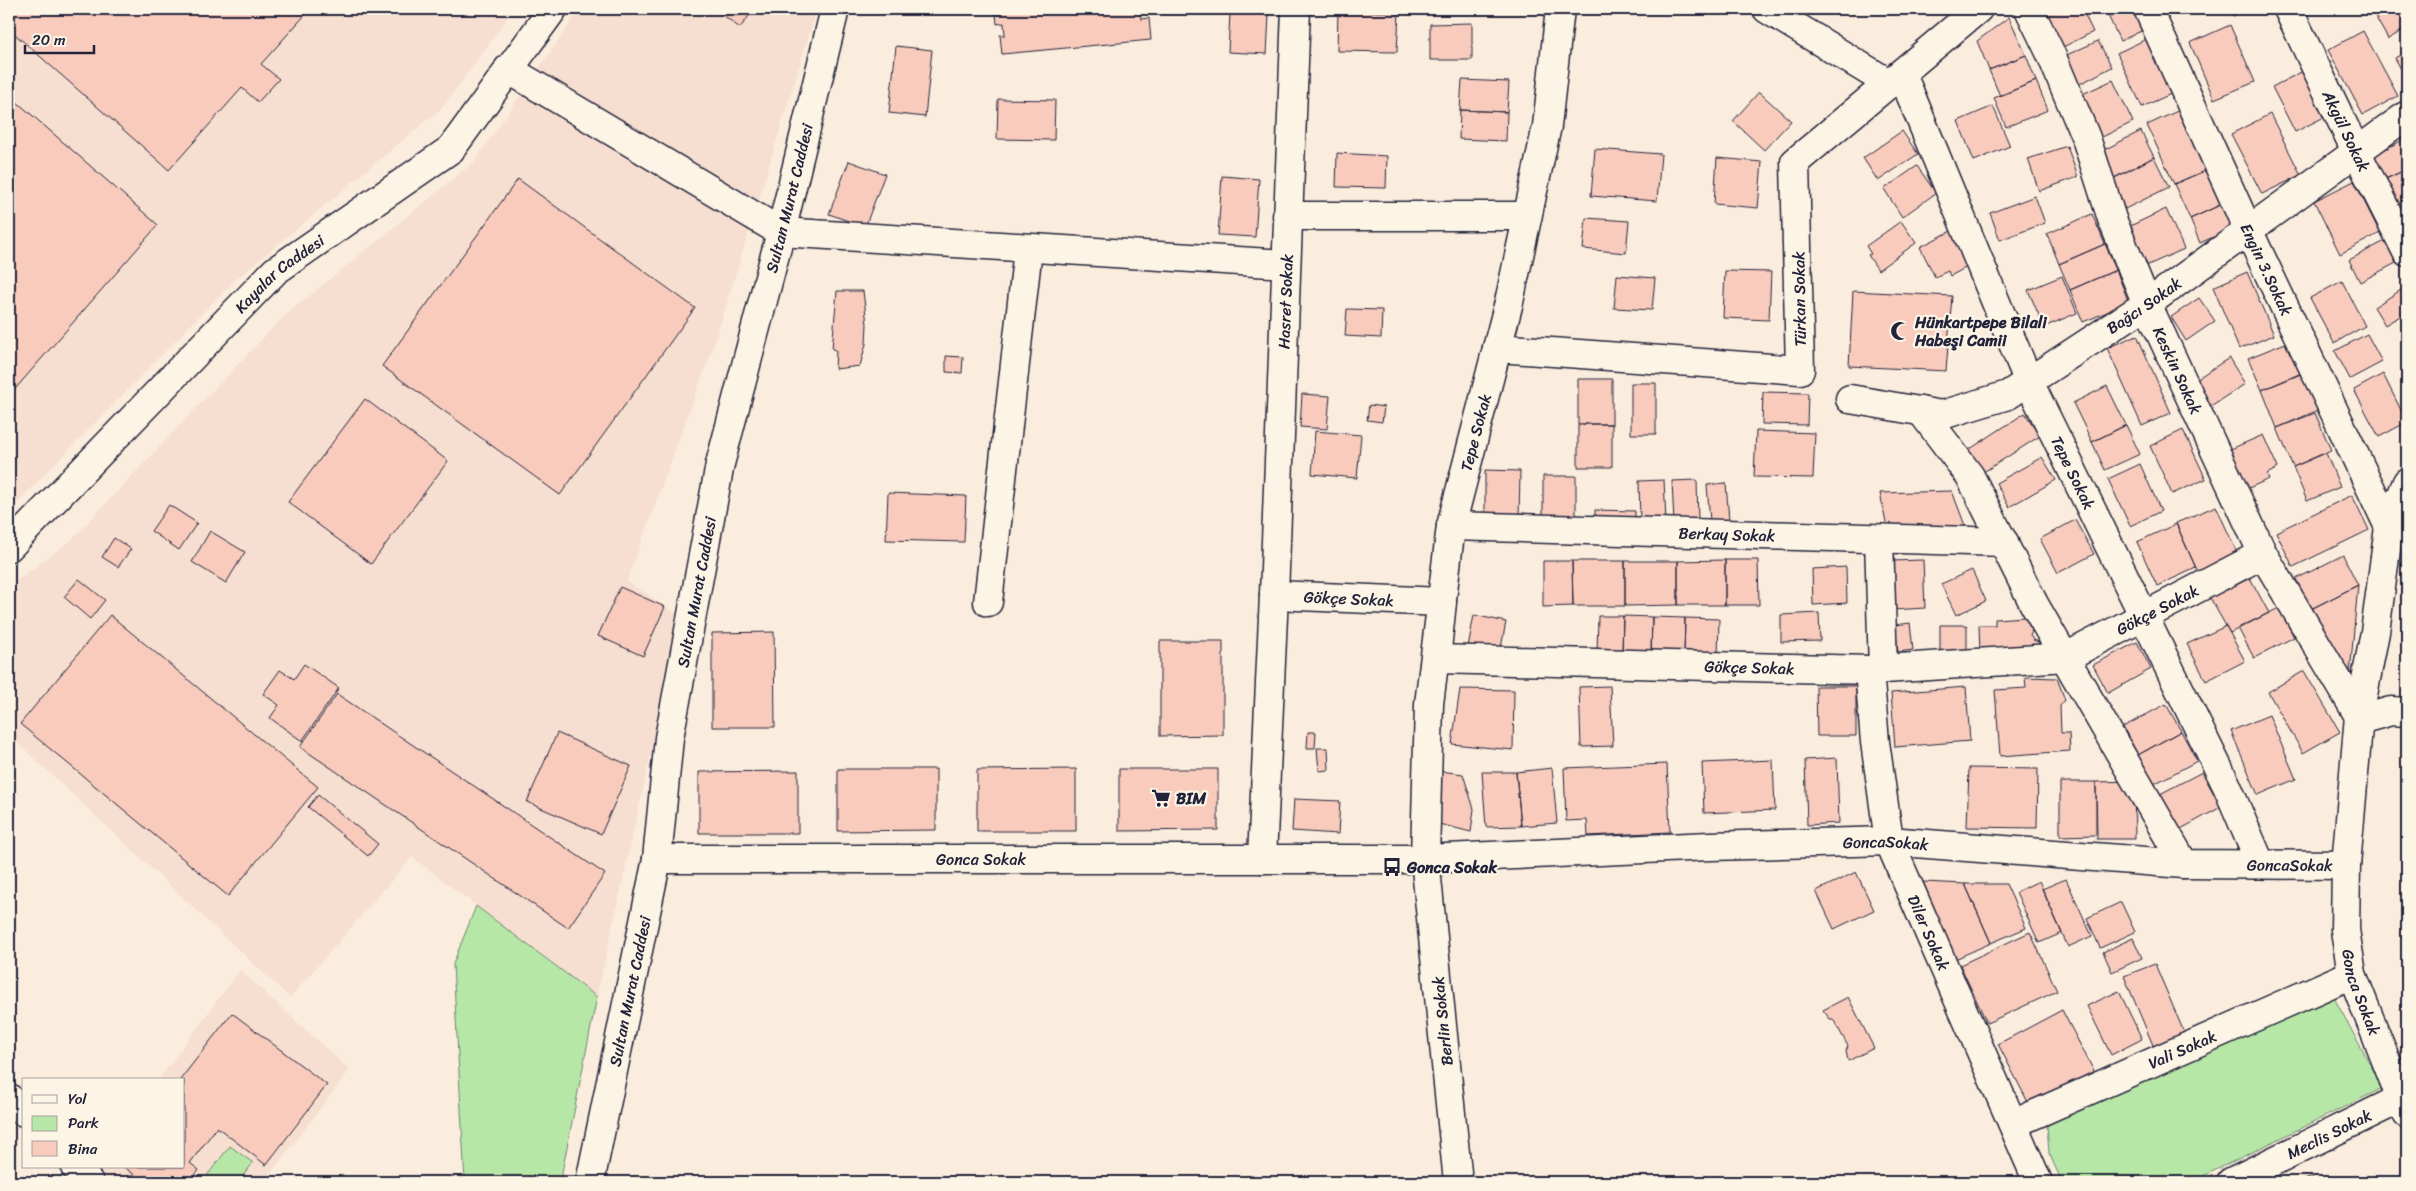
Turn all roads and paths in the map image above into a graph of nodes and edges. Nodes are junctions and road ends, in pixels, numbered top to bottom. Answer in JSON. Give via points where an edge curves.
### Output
{"nodes":[{"id":1,"x":553,"y":9,"type":"edge"},
{"id":2,"x":836,"y":9,"type":"edge"},
{"id":3,"x":1296,"y":9,"type":"edge"},
{"id":4,"x":1560,"y":9,"type":"edge"},
{"id":5,"x":1768,"y":9,"type":"edge"},
{"id":6,"x":1978,"y":9,"type":"edge"},
{"id":7,"x":2029,"y":9,"type":"edge"},
{"id":8,"x":2148,"y":9,"type":"edge"},
{"id":9,"x":2288,"y":9,"type":"edge"},
{"id":10,"x":508,"y":69,"type":"junction"},
{"id":11,"x":1896,"y":79,"type":"junction"},
{"id":12,"x":2407,"y":114,"type":"edge"},
{"id":13,"x":2356,"y":152,"type":"junction"},
{"id":14,"x":1287,"y":216,"type":"junction"},
{"id":15,"x":1528,"y":216,"type":"junction"},
{"id":16,"x":782,"y":232,"type":"junction"},
{"id":17,"x":2249,"y":232,"type":"junction"},
{"id":18,"x":1028,"y":249,"type":"junction"},
{"id":19,"x":2407,"y":252,"type":"edge"},
{"id":20,"x":1285,"y":264,"type":"junction"},
{"id":21,"x":2147,"y":304,"type":"junction"},
{"id":22,"x":1497,"y":348,"type":"junction"},
{"id":23,"x":2028,"y":380,"type":"junction"},
{"id":24,"x":1850,"y":399,"type":"dead end"},
{"id":25,"x":1922,"y":411,"type":"junction"},
{"id":26,"x":2407,"y":482,"type":"edge"},
{"id":27,"x":1451,"y":526,"type":"junction"},
{"id":28,"x":2390,"y":527,"type":"junction"},
{"id":29,"x":1879,"y":539,"type":"junction"},
{"id":30,"x":2004,"y":542,"type":"junction"},
{"id":31,"x":9,"y":547,"type":"edge"},
{"id":32,"x":2264,"y":554,"type":"junction"},
{"id":33,"x":1274,"y":595,"type":"junction"},
{"id":34,"x":988,"y":602,"type":"dead end"},
{"id":35,"x":2144,"y":616,"type":"junction"},
{"id":36,"x":1436,"y":654,"type":"junction"},
{"id":37,"x":2066,"y":657,"type":"junction"},
{"id":38,"x":1876,"y":670,"type":"junction"},
{"id":39,"x":2407,"y":712,"type":"edge"},
{"id":40,"x":2359,"y":718,"type":"junction"},
{"id":41,"x":1889,"y":841,"type":"junction"},
{"id":42,"x":657,"y":859,"type":"junction"},
{"id":43,"x":1262,"y":859,"type":"junction"},
{"id":44,"x":1425,"y":859,"type":"junction"},
{"id":45,"x":2260,"y":863,"type":"junction"},
{"id":46,"x":2184,"y":864,"type":"junction"},
{"id":47,"x":2346,"y":865,"type":"junction"},
{"id":48,"x":2352,"y":974,"type":"junction"},
{"id":49,"x":2404,"y":1106,"type":"edge"},
{"id":50,"x":2013,"y":1124,"type":"junction"},
{"id":51,"x":76,"y":1168,"type":"edge"},
{"id":52,"x":89,"y":1182,"type":"edge"},
{"id":53,"x":590,"y":1182,"type":"edge"},
{"id":54,"x":1458,"y":1182,"type":"edge"},
{"id":55,"x":2038,"y":1182,"type":"edge"},
{"id":56,"x":2231,"y":1182,"type":"edge"}],
"edges":[{"from":1,"to":10,"type":"street","name":"Kayalar Caddesi"},
{"from":2,"to":16,"type":"street","name":"Sultan Murat Caddesi"},
{"from":3,"to":14,"type":"street","name":"Hasret Sokak"},
{"from":4,"to":15,"type":"street","name":"Tepe Sokak","via":[[1547,126]]},
{"from":5,"to":11,"type":"street"},
{"from":6,"to":11,"type":"street","name":"Türkan Sokak"},
{"from":7,"to":21,"type":"street","name":"Keskin Sokak","via":[[2086,138],[2112,219]]},
{"from":8,"to":17,"type":"street","name":"Engin 3.Sokak"},
{"from":9,"to":13,"type":"street","name":"Akgül Sokak"},
{"from":10,"to":16,"type":"street"},
{"from":10,"to":31,"type":"street","name":"Kayalar Caddesi","via":[[451,149],[275,271]]},
{"from":11,"to":22,"type":"street","name":"Türkan Sokak","via":[[1795,162],[1800,370]]},
{"from":11,"to":23,"type":"street","name":"Tepe Sokak"},
{"from":12,"to":13,"type":"street","name":"Bağcı Sokak"},
{"from":13,"to":17,"type":"street","name":"Bağcı Sokak"},
{"from":13,"to":19,"type":"street","name":"Akgül Sokak"},
{"from":14,"to":15,"type":"street"},
{"from":14,"to":20,"type":"street","name":"Hasret Sokak"},
{"from":15,"to":22,"type":"street","name":"Tepe Sokak"},
{"from":16,"to":18,"type":"street"},
{"from":16,"to":42,"type":"street","name":"Sultan Murat Caddesi","via":[[720,464],[669,738]]},
{"from":17,"to":21,"type":"street","name":"Bağcı Sokak"},
{"from":17,"to":28,"type":"street","name":"Engin 3.Sokak"},
{"from":18,"to":20,"type":"street"},
{"from":18,"to":34,"type":"street"},
{"from":20,"to":33,"type":"street","name":"Hasret Sokak"},
{"from":21,"to":23,"type":"street","name":"Bağcı Sokak"},
{"from":21,"to":32,"type":"street","name":"Keskin Sokak"},
{"from":22,"to":27,"type":"street","name":"Tepe Sokak"},
{"from":23,"to":25,"type":"street","name":"Bağcı Sokak","via":[[2008,394],[1942,415]]},
{"from":23,"to":35,"type":"street","name":"Tepe Sokak"},
{"from":24,"to":25,"type":"street","name":"Bağcı Sokak"},
{"from":25,"to":30,"type":"street","via":[[1970,476]]},
{"from":26,"to":28,"type":"street","name":"Gonca Sokak"},
{"from":27,"to":29,"type":"street","name":"Berkay Sokak"},
{"from":27,"to":36,"type":"street","name":"Tepe Sokak"},
{"from":28,"to":40,"type":"street","name":"Gonca Sokak","via":[[2376,632]]},
{"from":29,"to":30,"type":"street","name":"Berkay Sokak"},
{"from":29,"to":38,"type":"street","name":"Diler Sokak"},
{"from":30,"to":37,"type":"street","via":[[2034,604]]},
{"from":32,"to":35,"type":"street","name":"Gökçe Sokak"},
{"from":32,"to":40,"type":"street","name":"Keskin Sokak"},
{"from":33,"to":36,"type":"street","name":"Gökçe Sokak","via":[[1442,602]]},
{"from":33,"to":43,"type":"street","name":"Hasret Sokak"},
{"from":35,"to":37,"type":"street","name":"Gökçe Sokak"},
{"from":35,"to":45,"type":"street","name":"Tepe Sokak","via":[[2227,786]]},
{"from":36,"to":38,"type":"street","name":"Gökçe Sokak"},
{"from":36,"to":44,"type":"street","name":"Tepe Sokak","via":[[1429,704]]},
{"from":37,"to":38,"type":"street","name":"Gökçe Sokak"},
{"from":37,"to":46,"type":"street"},
{"from":38,"to":41,"type":"street","name":"Diler Sokak","via":[[1875,742]]},
{"from":39,"to":40,"type":"street","via":[[2391,711]]},
{"from":40,"to":47,"type":"street","name":"Gonca Sokak"},
{"from":41,"to":44,"type":"street","name":"GoncaSokak"},
{"from":41,"to":46,"type":"street","name":"GoncaSokak"},
{"from":41,"to":50,"type":"street","name":"Diler Sokak"},
{"from":42,"to":43,"type":"street","name":"Gonca Sokak"},
{"from":42,"to":53,"type":"street","name":"Sultan Murat Caddesi"},
{"from":43,"to":44,"type":"street","name":"Gonca Sokak"},
{"from":44,"to":54,"type":"street","name":"Berlin Sokak"},
{"from":45,"to":46,"type":"street","name":"GoncaSokak"},
{"from":45,"to":47,"type":"street","name":"GoncaSokak"},
{"from":47,"to":48,"type":"street","name":"Gonca Sokak","via":[[2346,930]]},
{"from":48,"to":49,"type":"street","name":"Gonca Sokak"},
{"from":48,"to":50,"type":"street","name":"Vali Sokak"},
{"from":49,"to":56,"type":"street","name":"Meclis Sokak"},
{"from":50,"to":55,"type":"street","name":"Diler Sokak"},
{"from":51,"to":52,"type":"street"}]}
